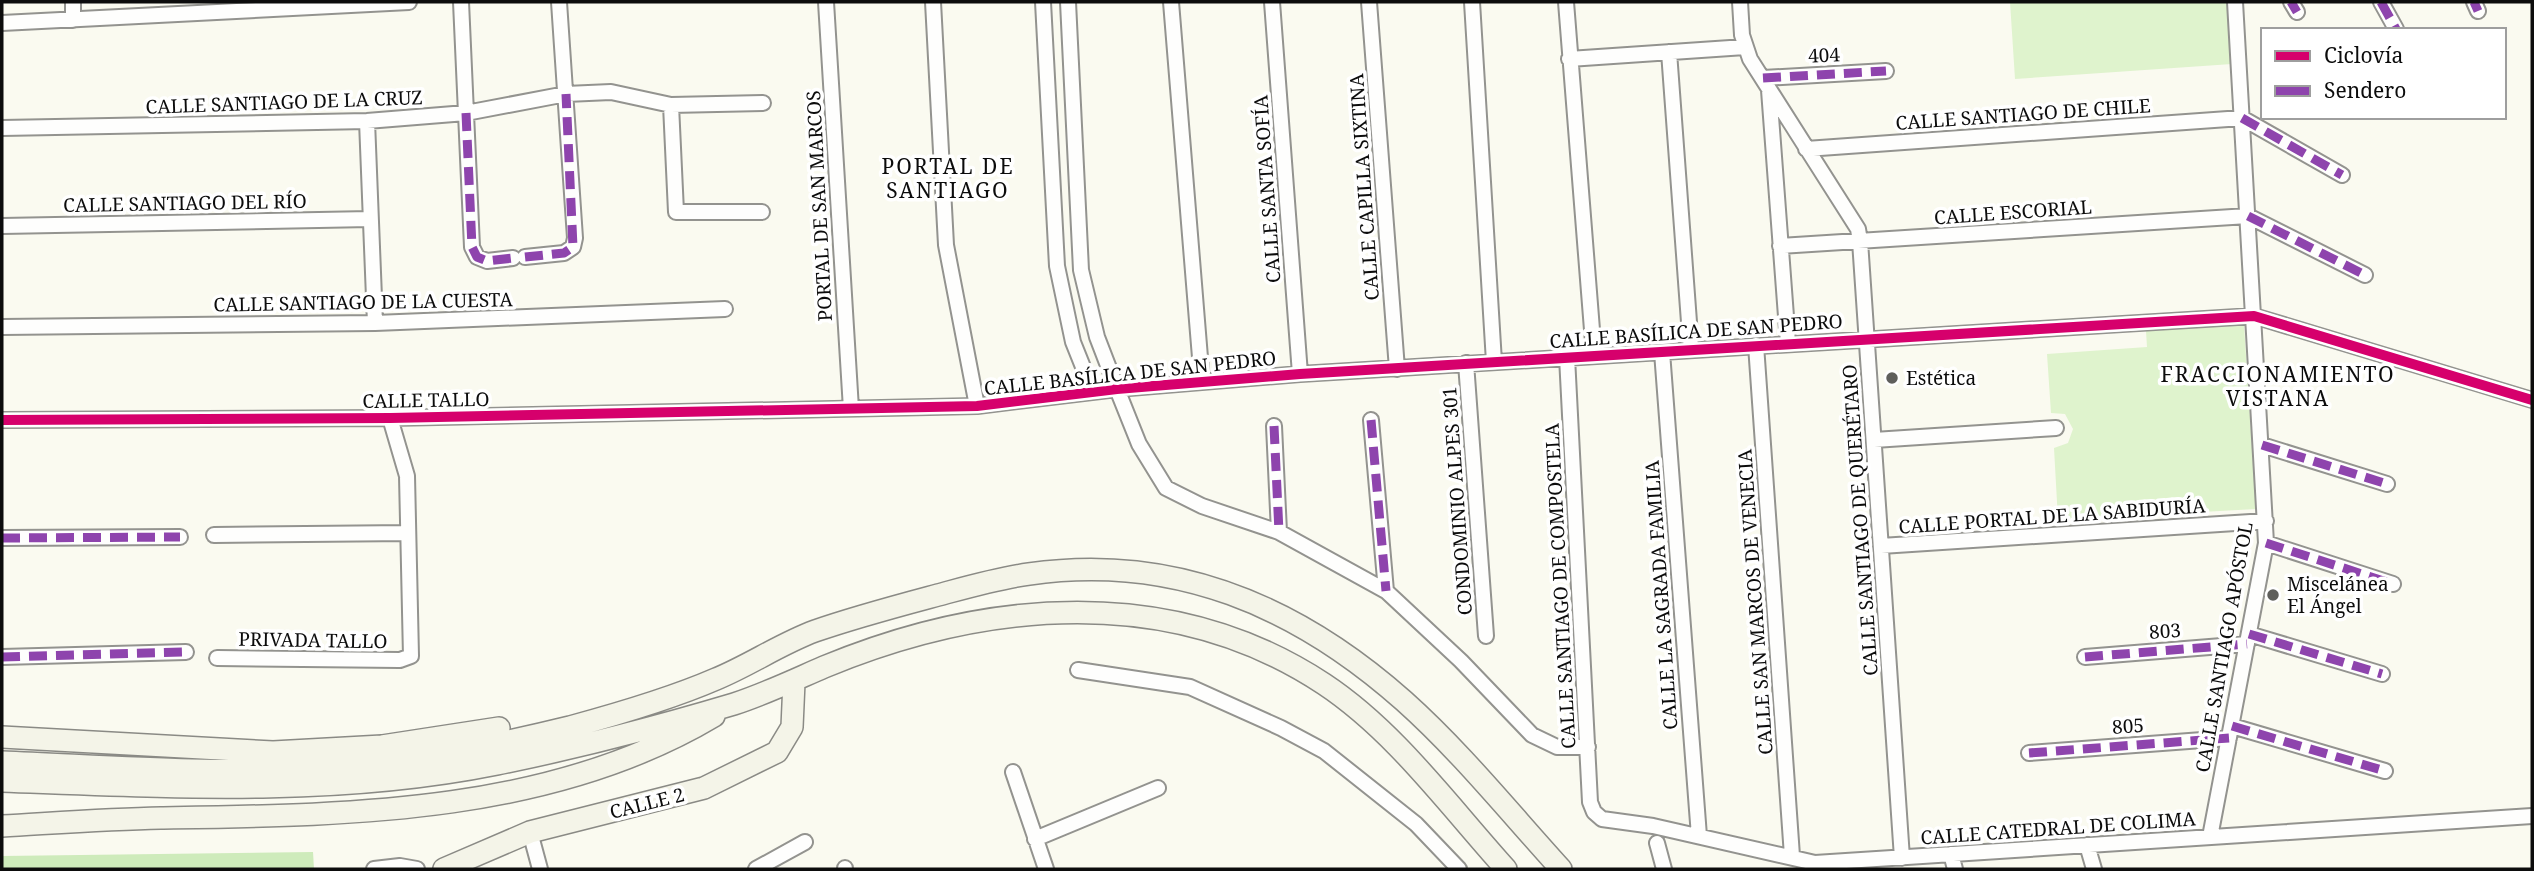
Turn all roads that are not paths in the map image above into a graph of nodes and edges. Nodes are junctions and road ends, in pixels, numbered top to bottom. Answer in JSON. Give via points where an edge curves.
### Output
{"nodes":[{"id":1,"x":73,"y":2,"type":"edge"},
{"id":2,"x":408,"y":2,"type":"edge"},
{"id":3,"x":461,"y":2,"type":"edge"},
{"id":4,"x":559,"y":2,"type":"edge"},
{"id":5,"x":827,"y":2,"type":"edge"},
{"id":6,"x":933,"y":2,"type":"edge"},
{"id":7,"x":1043,"y":2,"type":"edge"},
{"id":8,"x":1069,"y":2,"type":"edge"},
{"id":9,"x":1171,"y":2,"type":"edge"},
{"id":10,"x":1272,"y":2,"type":"edge"},
{"id":11,"x":1369,"y":2,"type":"edge"},
{"id":12,"x":1472,"y":2,"type":"edge"},
{"id":13,"x":1566,"y":2,"type":"edge"},
{"id":14,"x":1740,"y":2,"type":"edge"},
{"id":15,"x":2235,"y":2,"type":"edge"},
{"id":16,"x":2381,"y":2,"type":"edge"},
{"id":17,"x":341,"y":4,"type":"edge"},
{"id":18,"x":270,"y":6,"type":"edge"},
{"id":19,"x":173,"y":9,"type":"edge"},
{"id":20,"x":74,"y":20,"type":"junction"},
{"id":21,"x":2,"y":23,"type":"edge"},
{"id":22,"x":2395,"y":28,"type":"edge"},
{"id":23,"x":1745,"y":47,"type":"junction"},
{"id":24,"x":1669,"y":52,"type":"junction"},
{"id":25,"x":1569,"y":59,"type":"junction"},
{"id":26,"x":1886,"y":71,"type":"dead end"},
{"id":27,"x":1766,"y":83,"type":"junction"},
{"id":28,"x":565,"y":94,"type":"junction"},
{"id":29,"x":764,"y":103,"type":"dead end"},
{"id":30,"x":671,"y":105,"type":"junction"},
{"id":31,"x":466,"y":113,"type":"junction"},
{"id":32,"x":2242,"y":118,"type":"junction"},
{"id":33,"x":366,"y":121,"type":"junction"},
{"id":34,"x":2,"y":128,"type":"edge"},
{"id":35,"x":1806,"y":149,"type":"junction"},
{"id":36,"x":2342,"y":175,"type":"dead end"},
{"id":37,"x":762,"y":212,"type":"dead end"},
{"id":38,"x":2248,"y":216,"type":"junction"},
{"id":39,"x":370,"y":219,"type":"junction"},
{"id":40,"x":2,"y":226,"type":"edge"},
{"id":41,"x":1860,"y":241,"type":"junction"},
{"id":42,"x":1780,"y":246,"type":"junction"},
{"id":43,"x":2365,"y":275,"type":"dead end"},
{"id":44,"x":725,"y":309,"type":"dead end"},
{"id":45,"x":2254,"y":316,"type":"junction"},
{"id":46,"x":375,"y":323,"type":"junction"},
{"id":47,"x":2,"y":327,"type":"edge"},
{"id":48,"x":1867,"y":338,"type":"junction"},
{"id":49,"x":1788,"y":343,"type":"junction"},
{"id":50,"x":1756,"y":345,"type":"junction"},
{"id":51,"x":1691,"y":349,"type":"junction"},
{"id":52,"x":1662,"y":352,"type":"junction"},
{"id":53,"x":1594,"y":355,"type":"junction"},
{"id":54,"x":1567,"y":357,"type":"junction"},
{"id":55,"x":1494,"y":362,"type":"junction"},
{"id":56,"x":1466,"y":363,"type":"junction"},
{"id":57,"x":1397,"y":369,"type":"junction"},
{"id":58,"x":1300,"y":374,"type":"junction"},
{"id":59,"x":1202,"y":382,"type":"junction"},
{"id":60,"x":1117,"y":389,"type":"junction"},
{"id":61,"x":1093,"y":392,"type":"junction"},
{"id":62,"x":2532,"y":400,"type":"edge"},
{"id":63,"x":977,"y":406,"type":"junction"},
{"id":64,"x":851,"y":409,"type":"junction"},
{"id":65,"x":390,"y":418,"type":"junction"},
{"id":66,"x":2,"y":420,"type":"edge"},
{"id":67,"x":1371,"y":420,"type":"dead end"},
{"id":68,"x":1274,"y":426,"type":"dead end"},
{"id":69,"x":2056,"y":428,"type":"dead end"},
{"id":70,"x":1874,"y":440,"type":"junction"},
{"id":71,"x":2262,"y":445,"type":"junction"},
{"id":72,"x":2387,"y":484,"type":"dead end"},
{"id":73,"x":2266,"y":522,"type":"junction"},
{"id":74,"x":1279,"y":532,"type":"junction"},
{"id":75,"x":408,"y":533,"type":"junction"},
{"id":76,"x":214,"y":535,"type":"dead end"},
{"id":77,"x":180,"y":537,"type":"dead end"},
{"id":78,"x":2,"y":538,"type":"edge"},
{"id":79,"x":2266,"y":543,"type":"junction"},
{"id":80,"x":1881,"y":546,"type":"junction"},
{"id":81,"x":2393,"y":584,"type":"dead end"},
{"id":82,"x":1386,"y":590,"type":"junction"},
{"id":83,"x":1486,"y":636,"type":"dead end"},
{"id":84,"x":2248,"y":639,"type":"junction"},
{"id":85,"x":772,"y":648,"type":"junction"},
{"id":86,"x":186,"y":652,"type":"dead end"},
{"id":87,"x":2085,"y":656,"type":"dead end"},
{"id":88,"x":2,"y":657,"type":"edge"},
{"id":89,"x":217,"y":658,"type":"dead end"},
{"id":90,"x":1078,"y":670,"type":"dead end"},
{"id":91,"x":2382,"y":674,"type":"dead end"},
{"id":92,"x":794,"y":682,"type":"junction"},
{"id":93,"x":735,"y":704,"type":"junction"},
{"id":94,"x":2231,"y":732,"type":"junction"},
{"id":95,"x":2,"y":737,"type":"edge"},
{"id":96,"x":1588,"y":747,"type":"junction"},
{"id":97,"x":2029,"y":753,"type":"dead end"},
{"id":98,"x":2,"y":762,"type":"edge"},
{"id":99,"x":2385,"y":771,"type":"dead end"},
{"id":100,"x":1013,"y":772,"type":"dead end"},
{"id":101,"x":2,"y":782,"type":"edge"},
{"id":102,"x":1158,"y":788,"type":"dead end"},
{"id":103,"x":1594,"y":812,"type":"joint"},
{"id":104,"x":2532,"y":816,"type":"edge"},
{"id":105,"x":2,"y":826,"type":"edge"},
{"id":106,"x":530,"y":831,"type":"junction"},
{"id":107,"x":1699,"y":836,"type":"junction"},
{"id":108,"x":2210,"y":837,"type":"junction"},
{"id":109,"x":1035,"y":839,"type":"junction"},
{"id":110,"x":805,"y":842,"type":"dead end"},
{"id":111,"x":1657,"y":843,"type":"dead end"},
{"id":112,"x":2087,"y":845,"type":"junction"},
{"id":113,"x":1792,"y":856,"type":"junction"},
{"id":114,"x":1902,"y":858,"type":"junction"},
{"id":115,"x":1953,"y":862,"type":"edge"},
{"id":116,"x":374,"y":869,"type":"edge"},
{"id":117,"x":417,"y":869,"type":"edge"},
{"id":118,"x":444,"y":869,"type":"edge"},
{"id":119,"x":540,"y":869,"type":"edge"},
{"id":120,"x":756,"y":869,"type":"edge"},
{"id":121,"x":1046,"y":869,"type":"edge"},
{"id":122,"x":1459,"y":869,"type":"edge"},
{"id":123,"x":1506,"y":869,"type":"edge"},
{"id":124,"x":1561,"y":869,"type":"edge"},
{"id":125,"x":1664,"y":869,"type":"edge"},
{"id":126,"x":2094,"y":869,"type":"edge"}],
"edges":[{"from":1,"to":20,"type":"street"},
{"from":2,"to":17,"type":"street"},
{"from":3,"to":31,"type":"street"},
{"from":4,"to":28,"type":"street"},
{"from":5,"to":64,"type":"street","name":"PORTAL DE SAN MARCOS"},
{"from":6,"to":63,"type":"street","via":[[946,245]]},
{"from":7,"to":61,"type":"street","via":[[1057,266],[1073,342]]},
{"from":8,"to":60,"type":"street","via":[[1081,270],[1097,337]]},
{"from":9,"to":59,"type":"street"},
{"from":10,"to":58,"type":"street","name":"CALLE SANTA SOFÍA"},
{"from":11,"to":57,"type":"street","name":"CALLE CAPILLA SIXTINA"},
{"from":12,"to":55,"type":"street"},
{"from":13,"to":25,"type":"street"},
{"from":14,"to":23,"type":"street","name":"CALLE SANTIAGO DE QUERÉTARO"},
{"from":15,"to":32,"type":"street","name":"CALLE SANTIAGO APÓSTOL"},
{"from":16,"to":22,"type":"street"},
{"from":17,"to":18,"type":"street"},
{"from":18,"to":19,"type":"street"},
{"from":19,"to":20,"type":"street"},
{"from":20,"to":21,"type":"street"},
{"from":23,"to":24,"type":"street"},
{"from":23,"to":27,"type":"street","name":"CALLE SANTIAGO DE QUERÉTARO"},
{"from":24,"to":25,"type":"street"},
{"from":24,"to":51,"type":"street"},
{"from":25,"to":53,"type":"street"},
{"from":26,"to":27,"type":"street","name":"404"},
{"from":27,"to":35,"type":"street","name":"CALLE SANTIAGO DE QUERÉTARO"},
{"from":27,"to":42,"type":"street"},
{"from":28,"to":30,"type":"street","name":"CALLE SANTIAGO DE LA CRUZ","via":[[611,92]]},
{"from":28,"to":31,"type":"street","name":"CALLE SANTIAGO DE LA CRUZ"},
{"from":28,"to":31,"type":"street","via":[[573,247],[564,253],[488,261],[477,257],[472,247]]},
{"from":29,"to":30,"type":"street","name":"CALLE SANTIAGO DE LA CRUZ"},
{"from":30,"to":37,"type":"street","via":[[676,212]]},
{"from":31,"to":33,"type":"street","name":"CALLE SANTIAGO DE LA CRUZ"},
{"from":32,"to":35,"type":"street","name":"CALLE SANTIAGO DE CHILE"},
{"from":32,"to":36,"type":"street"},
{"from":32,"to":38,"type":"street","name":"CALLE SANTIAGO APÓSTOL"},
{"from":33,"to":34,"type":"street","name":"CALLE SANTIAGO DE LA CRUZ"},
{"from":33,"to":39,"type":"street"},
{"from":35,"to":41,"type":"street","name":"CALLE SANTIAGO DE QUERÉTARO","via":[[1858,229]]},
{"from":38,"to":41,"type":"street","name":"CALLE ESCORIAL"},
{"from":38,"to":43,"type":"street"},
{"from":38,"to":45,"type":"street","name":"CALLE SANTIAGO APÓSTOL"},
{"from":39,"to":40,"type":"street","name":"CALLE SANTIAGO DEL RÍO"},
{"from":39,"to":46,"type":"street"},
{"from":41,"to":42,"type":"street","name":"CALLE ESCORIAL"},
{"from":41,"to":48,"type":"street","name":"CALLE SANTIAGO DE QUERÉTARO"},
{"from":42,"to":49,"type":"street"},
{"from":44,"to":46,"type":"street","name":"CALLE SANTIAGO DE LA CUESTA"},
{"from":45,"to":48,"type":"street","name":"CALLE BASÍLICA DE SAN PEDRO"},
{"from":45,"to":62,"type":"street","name":"CALLE BASÍLICA DE SAN PEDRO"},
{"from":45,"to":71,"type":"street","name":"CALLE SANTIAGO APÓSTOL"},
{"from":46,"to":47,"type":"street","name":"CALLE SANTIAGO DE LA CUESTA"},
{"from":48,"to":49,"type":"street","name":"CALLE BASÍLICA DE SAN PEDRO"},
{"from":48,"to":70,"type":"street","name":"CALLE SANTIAGO DE QUERÉTARO"},
{"from":49,"to":50,"type":"street","name":"CALLE BASÍLICA DE SAN PEDRO"},
{"from":50,"to":51,"type":"street","name":"CALLE BASÍLICA DE SAN PEDRO"},
{"from":50,"to":113,"type":"street","name":"CALLE SAN MARCOS DE VENECIA"},
{"from":51,"to":52,"type":"street","name":"CALLE BASÍLICA DE SAN PEDRO"},
{"from":52,"to":53,"type":"street","name":"CALLE BASÍLICA DE SAN PEDRO"},
{"from":52,"to":107,"type":"street","name":"CALLE LA SAGRADA FAMILIA"},
{"from":53,"to":54,"type":"street","name":"CALLE BASÍLICA DE SAN PEDRO"},
{"from":54,"to":55,"type":"street","name":"CALLE BASÍLICA DE SAN PEDRO"},
{"from":54,"to":96,"type":"street","name":"CALLE SANTIAGO DE COMPOSTELA"},
{"from":55,"to":56,"type":"street","name":"CALLE BASÍLICA DE SAN PEDRO"},
{"from":56,"to":57,"type":"street","name":"CALLE BASÍLICA DE SAN PEDRO"},
{"from":56,"to":83,"type":"street","name":"CONDOMINIO ALPES 301"},
{"from":57,"to":58,"type":"street","name":"CALLE BASÍLICA DE SAN PEDRO"},
{"from":58,"to":59,"type":"street","name":"CALLE BASÍLICA DE SAN PEDRO"},
{"from":59,"to":60,"type":"street","name":"CALLE BASÍLICA DE SAN PEDRO"},
{"from":60,"to":61,"type":"street","name":"CALLE BASÍLICA DE SAN PEDRO"},
{"from":60,"to":74,"type":"street","via":[[1139,444],[1167,488],[1202,506]]},
{"from":61,"to":63,"type":"street","name":"CALLE BASÍLICA DE SAN PEDRO"},
{"from":63,"to":64,"type":"street","name":"CALLE BASÍLICA DE SAN PEDRO"},
{"from":64,"to":65,"type":"street","name":"CALLE TALLO"},
{"from":65,"to":66,"type":"street","name":"CALLE TALLO"},
{"from":65,"to":75,"type":"street","name":"PRIVADA TALLO","via":[[407,476]]},
{"from":67,"to":82,"type":"street"},
{"from":68,"to":74,"type":"street"},
{"from":69,"to":70,"type":"street"},
{"from":70,"to":80,"type":"street","name":"CALLE SANTIAGO DE QUERÉTARO"},
{"from":71,"to":72,"type":"street"},
{"from":71,"to":73,"type":"street","name":"CALLE SANTIAGO APÓSTOL"},
{"from":73,"to":79,"type":"street","name":"CALLE SANTIAGO APÓSTOL"},
{"from":73,"to":80,"type":"street","name":"CALLE PORTAL DE LA SABIDURÍA"},
{"from":74,"to":82,"type":"street"},
{"from":75,"to":76,"type":"street"},
{"from":75,"to":89,"type":"street","name":"PRIVADA TALLO","via":[[411,656],[400,660]]},
{"from":77,"to":78,"type":"street"},
{"from":79,"to":81,"type":"street"},
{"from":79,"to":84,"type":"street","name":"CALLE SANTIAGO APÓSTOL"},
{"from":80,"to":114,"type":"street","name":"CALLE SANTIAGO DE QUERÉTARO"},
{"from":82,"to":96,"type":"street","via":[[1532,736],[1557,747]]},
{"from":84,"to":87,"type":"street","name":"803"},
{"from":84,"to":91,"type":"street"},
{"from":84,"to":94,"type":"street","name":"CALLE SANTIAGO APÓSTOL"},
{"from":85,"to":95,"type":"main road","via":[[560,716],[382,746],[273,752]]},
{"from":85,"to":98,"type":"main road","via":[[719,678],[574,726],[414,758],[312,769],[222,771]]},
{"from":85,"to":124,"type":"main road","via":[[889,608],[1030,573],[1128,571],[1210,585],[1294,621],[1366,670],[1445,741]]},
{"from":86,"to":88,"type":"street"},
{"from":90,"to":122,"type":"street","via":[[1190,687],[1281,728],[1324,751],[1406,816]]},
{"from":92,"to":93,"type":"main road"},
{"from":92,"to":106,"type":"main road","name":"CALLE 2","via":[[792,727],[777,752],[704,788]]},
{"from":92,"to":123,"type":"main road","via":[[903,640],[1019,614],[1089,611],[1191,625],[1278,658],[1324,685],[1389,739]]},
{"from":93,"to":101,"type":"main road","via":[[496,765],[417,776],[228,789]]},
{"from":93,"to":105,"type":"main road","via":[[675,740],[615,765],[557,782],[485,795],[362,811]]},
{"from":94,"to":97,"type":"street","name":"805"},
{"from":94,"to":99,"type":"street"},
{"from":94,"to":108,"type":"street","name":"CALLE SANTIAGO APÓSTOL"},
{"from":96,"to":103,"type":"street","name":"CALLE SANTIAGO DE COMPOSTELA"},
{"from":100,"to":109,"type":"street"},
{"from":102,"to":109,"type":"street"},
{"from":103,"to":107,"type":"street","name":"CALLE CATEDRAL DE COLIMA","via":[[1602,819]]},
{"from":104,"to":108,"type":"street","name":"CALLE CATEDRAL DE COLIMA"},
{"from":106,"to":118,"type":"main road","name":"CALLE 2"},
{"from":106,"to":119,"type":"street"},
{"from":107,"to":113,"type":"street","name":"CALLE CATEDRAL DE COLIMA"},
{"from":108,"to":112,"type":"street","name":"CALLE CATEDRAL DE COLIMA"},
{"from":109,"to":121,"type":"street"},
{"from":110,"to":120,"type":"street"},
{"from":111,"to":125,"type":"street"},
{"from":112,"to":115,"type":"street","name":"CALLE CATEDRAL DE COLIMA"},
{"from":112,"to":126,"type":"street"},
{"from":113,"to":114,"type":"street","name":"CALLE CATEDRAL DE COLIMA","via":[[1815,863]]},
{"from":114,"to":115,"type":"street","name":"CALLE CATEDRAL DE COLIMA"},
{"from":116,"to":117,"type":"street"}]}
